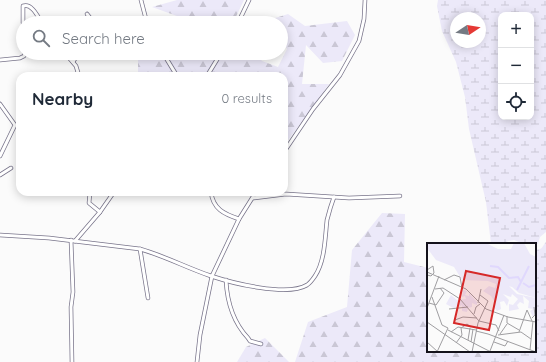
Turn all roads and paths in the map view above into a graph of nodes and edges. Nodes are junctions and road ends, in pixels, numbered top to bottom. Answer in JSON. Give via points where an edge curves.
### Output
{"nodes":[{"id":1,"x":141,"y":0,"type":"edge"},
{"id":2,"x":249,"y":0,"type":"edge"},
{"id":3,"x":366,"y":0,"type":"edge"},
{"id":4,"x":24,"y":16,"type":"edge"},
{"id":5,"x":37,"y":16,"type":"edge"},
{"id":6,"x":145,"y":16,"type":"edge"},
{"id":7,"x":241,"y":16,"type":"edge"},
{"id":8,"x":16,"y":58,"type":"edge"},
{"id":9,"x":0,"y":60,"type":"edge"},
{"id":10,"x":167,"y":60,"type":"edge"},
{"id":11,"x":217,"y":60,"type":"edge"},
{"id":12,"x":73,"y":62,"type":"edge"},
{"id":13,"x":77,"y":72,"type":"edge"},
{"id":14,"x":175,"y":72,"type":"edge"},
{"id":15,"x":209,"y":72,"type":"edge"},
{"id":16,"x":0,"y":104,"type":"edge"},
{"id":17,"x":288,"y":146,"type":"edge"},
{"id":18,"x":0,"y":156,"type":"edge"},
{"id":19,"x":11,"y":168,"type":"dead end"},
{"id":20,"x":0,"y":175,"type":"edge"},
{"id":21,"x":288,"y":194,"type":"edge"},
{"id":22,"x":90,"y":196,"type":"edge"},
{"id":23,"x":111,"y":196,"type":"edge"},
{"id":24,"x":211,"y":196,"type":"edge"},
{"id":25,"x":270,"y":196,"type":"edge"},
{"id":26,"x":400,"y":196,"type":"dead end"},
{"id":27,"x":334,"y":197,"type":"junction"},
{"id":28,"x":253,"y":198,"type":"joint"},
{"id":29,"x":100,"y":212,"type":"junction"},
{"id":30,"x":239,"y":219,"type":"junction"},
{"id":31,"x":0,"y":235,"type":"edge"},
{"id":32,"x":73,"y":240,"type":"junction"},
{"id":33,"x":140,"y":250,"type":"junction"},
{"id":34,"x":212,"y":276,"type":"junction"},
{"id":35,"x":226,"y":280,"type":"junction"},
{"id":36,"x":148,"y":298,"type":"dead end"},
{"id":37,"x":261,"y":344,"type":"dead end"},
{"id":38,"x":72,"y":362,"type":"edge"},
{"id":39,"x":196,"y":362,"type":"edge"}],
"edges":[{"from":1,"to":6,"type":"street"},
{"from":2,"to":7,"type":"street"},
{"from":3,"to":17,"type":"street","via":[[362,32],[355,47],[340,75]]},
{"from":4,"to":5,"type":"street","via":[[23,6],[26,5]]},
{"from":8,"to":9,"type":"street"},
{"from":10,"to":14,"type":"street"},
{"from":11,"to":15,"type":"street"},
{"from":12,"to":13,"type":"street"},
{"from":16,"to":18,"type":"street","via":[[15,125]]},
{"from":19,"to":20,"type":"street"},
{"from":21,"to":27,"type":"street"},
{"from":22,"to":29,"type":"street","via":[[89,203]]},
{"from":23,"to":29,"type":"street"},
{"from":24,"to":30,"type":"street","via":[[221,211]]},
{"from":25,"to":28,"type":"street"},
{"from":26,"to":27,"type":"street"},
{"from":27,"to":35,"type":"street","via":[[318,270],[307,285],[290,290],[259,288]]},
{"from":28,"to":30,"type":"street"},
{"from":29,"to":32,"type":"street"},
{"from":30,"to":34,"type":"street"},
{"from":31,"to":32,"type":"street"},
{"from":32,"to":33,"type":"street"},
{"from":32,"to":38,"type":"street"},
{"from":33,"to":34,"type":"street"},
{"from":33,"to":36,"type":"street"},
{"from":34,"to":35,"type":"street"},
{"from":34,"to":39,"type":"street"},
{"from":35,"to":37,"type":"street","via":[[227,296],[238,326],[250,341]]}]}
